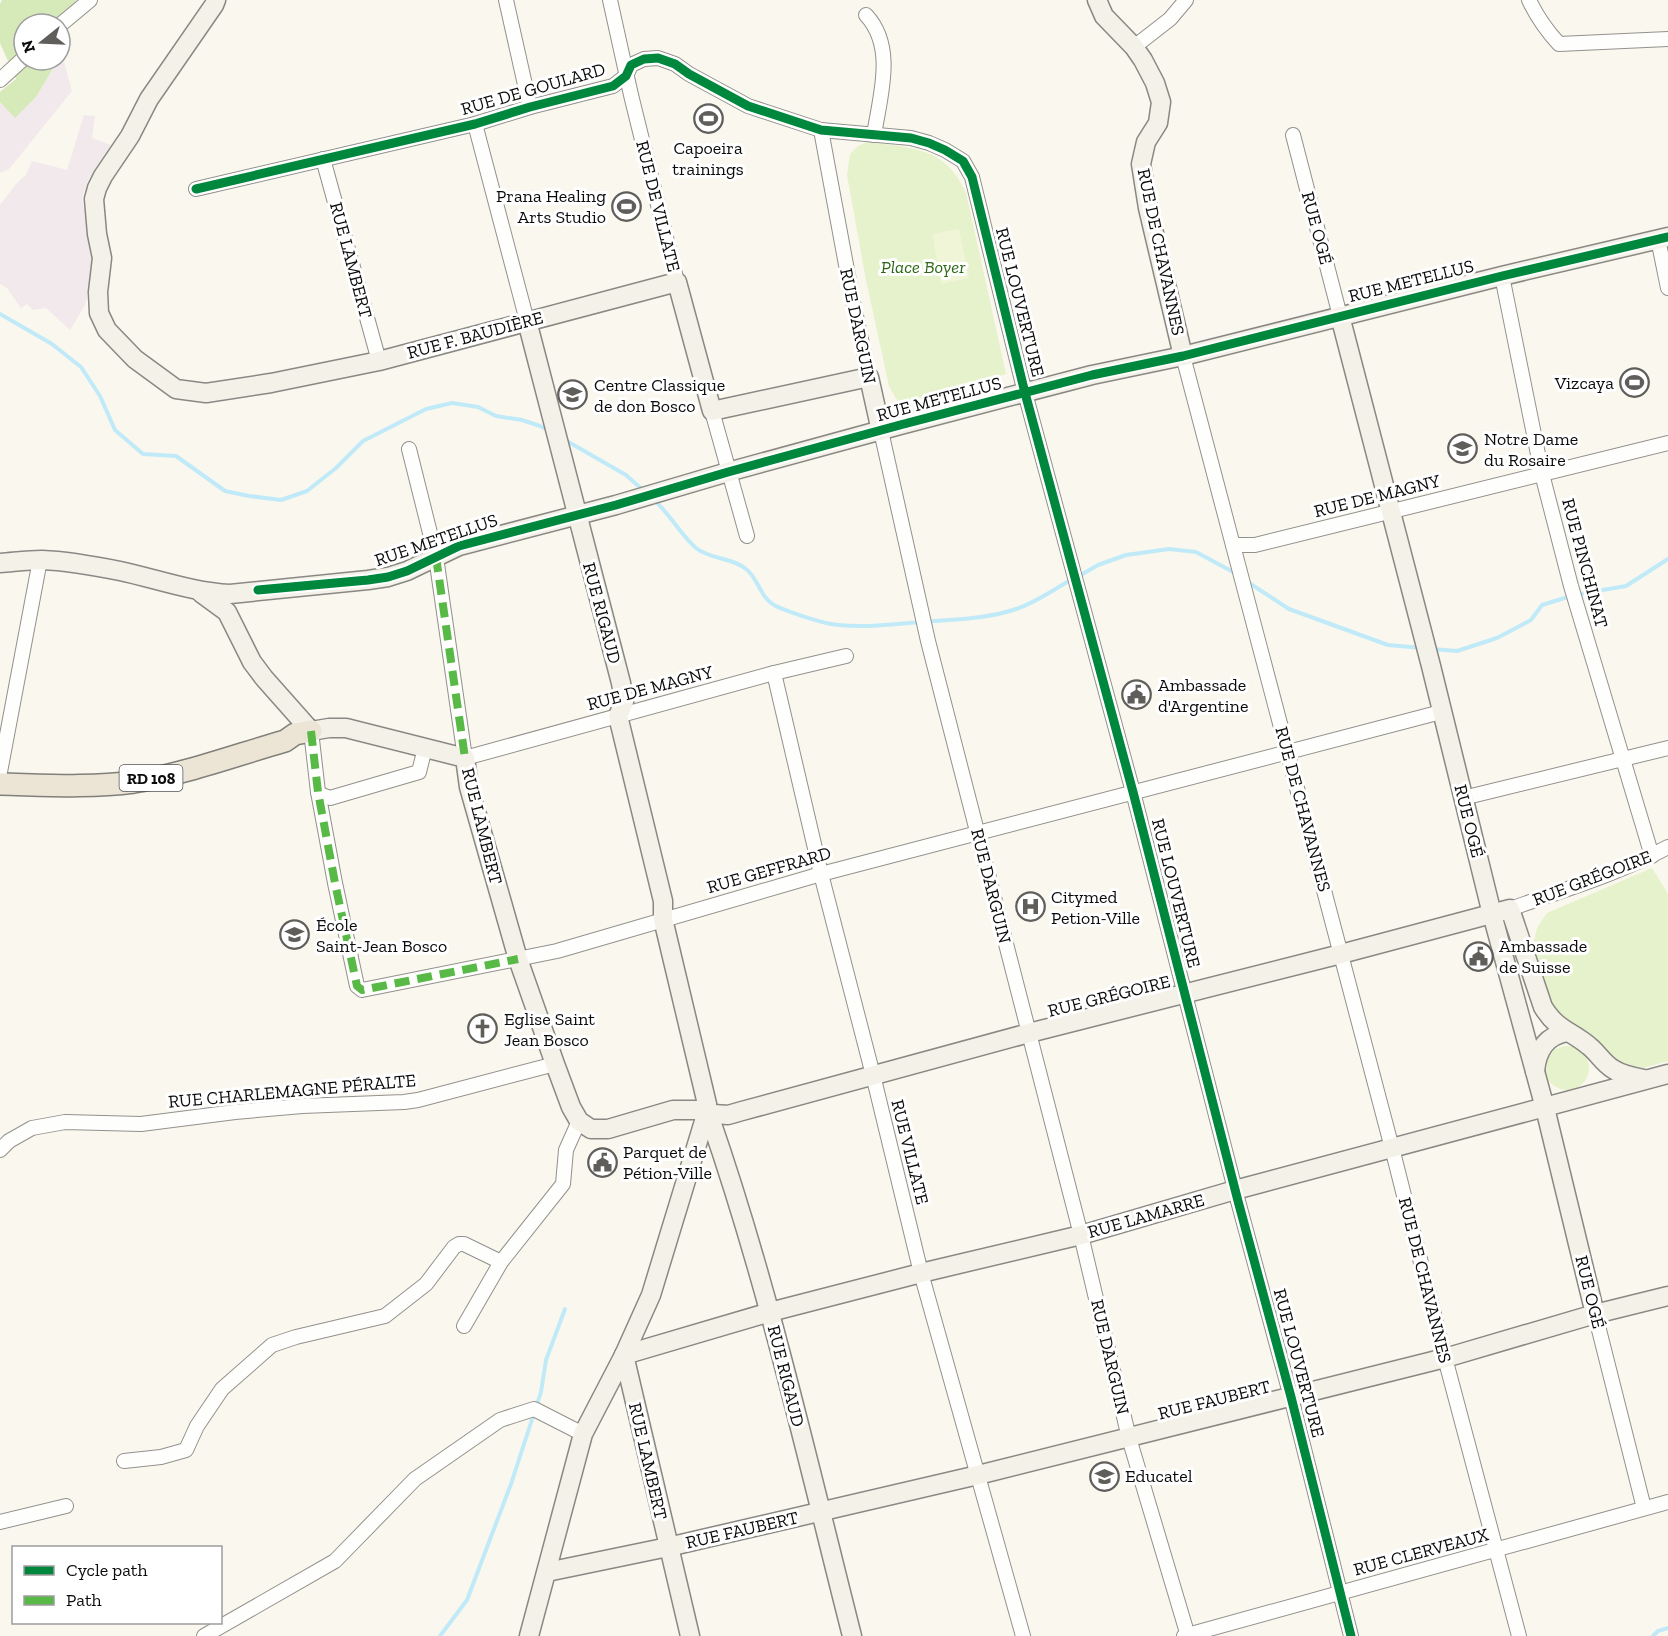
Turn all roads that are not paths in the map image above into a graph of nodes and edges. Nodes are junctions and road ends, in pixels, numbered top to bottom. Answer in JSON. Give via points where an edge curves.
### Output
{"nodes":[{"id":1,"x":90,"y":0,"type":"edge"},
{"id":2,"x":216,"y":0,"type":"edge"},
{"id":3,"x":506,"y":0,"type":"edge"},
{"id":4,"x":610,"y":0,"type":"edge"},
{"id":5,"x":1097,"y":0,"type":"edge"},
{"id":6,"x":1186,"y":0,"type":"edge"},
{"id":7,"x":1528,"y":0,"type":"edge"},
{"id":8,"x":72,"y":15,"type":"edge"},
{"id":9,"x":866,"y":15,"type":"dead end"},
{"id":10,"x":1668,"y":39,"type":"edge"},
{"id":11,"x":1134,"y":47,"type":"junction"},
{"id":12,"x":12,"y":69,"type":"edge"},
{"id":13,"x":626,"y":76,"type":"junction"},
{"id":14,"x":0,"y":80,"type":"edge"},
{"id":15,"x":530,"y":107,"type":"junction"},
{"id":16,"x":475,"y":124,"type":"junction"},
{"id":17,"x":821,"y":130,"type":"junction"},
{"id":18,"x":874,"y":135,"type":"junction"},
{"id":19,"x":1293,"y":135,"type":"dead end"},
{"id":20,"x":323,"y":159,"type":"junction"},
{"id":21,"x":963,"y":161,"type":"joint"},
{"id":22,"x":196,"y":189,"type":"dead end"},
{"id":23,"x":1663,"y":238,"type":"edge"},
{"id":24,"x":1502,"y":276,"type":"junction"},
{"id":25,"x":677,"y":282,"type":"junction"},
{"id":26,"x":1668,"y":288,"type":"edge"},
{"id":27,"x":1340,"y":316,"type":"junction"},
{"id":28,"x":527,"y":321,"type":"junction"},
{"id":29,"x":1183,"y":356,"type":"junction"},
{"id":30,"x":379,"y":361,"type":"junction"},
{"id":31,"x":868,"y":377,"type":"junction"},
{"id":32,"x":1025,"y":393,"type":"junction"},
{"id":33,"x":712,"y":411,"type":"junction"},
{"id":34,"x":881,"y":431,"type":"junction"},
{"id":35,"x":1668,"y":443,"type":"edge"},
{"id":36,"x":409,"y":449,"type":"dead end"},
{"id":37,"x":728,"y":472,"type":"junction"},
{"id":38,"x":1542,"y":474,"type":"junction"},
{"id":39,"x":1390,"y":511,"type":"junction"},
{"id":40,"x":576,"y":514,"type":"junction"},
{"id":41,"x":747,"y":536,"type":"dead end"},
{"id":42,"x":1233,"y":545,"type":"junction"},
{"id":43,"x":436,"y":557,"type":"junction"},
{"id":44,"x":40,"y":560,"type":"junction"},
{"id":45,"x":0,"y":563,"type":"edge"},
{"id":46,"x":194,"y":589,"type":"junction"},
{"id":47,"x":258,"y":590,"type":"junction"},
{"id":48,"x":234,"y":624,"type":"junction"},
{"id":49,"x":846,"y":656,"type":"dead end"},
{"id":50,"x":774,"y":673,"type":"junction"},
{"id":51,"x":1441,"y":712,"type":"junction"},
{"id":52,"x":618,"y":716,"type":"junction"},
{"id":53,"x":303,"y":733,"type":"junction"},
{"id":54,"x":425,"y":748,"type":"junction"},
{"id":55,"x":1668,"y":748,"type":"edge"},
{"id":56,"x":1288,"y":753,"type":"junction"},
{"id":57,"x":465,"y":758,"type":"junction"},
{"id":58,"x":1624,"y":760,"type":"junction"},
{"id":59,"x":0,"y":771,"type":"edge"},
{"id":60,"x":0,"y":783,"type":"edge"},
{"id":61,"x":318,"y":792,"type":"junction"},
{"id":62,"x":1133,"y":792,"type":"junction"},
{"id":63,"x":1463,"y":798,"type":"junction"},
{"id":64,"x":978,"y":833,"type":"junction"},
{"id":65,"x":1668,"y":847,"type":"edge"},
{"id":66,"x":1652,"y":856,"type":"junction"},
{"id":67,"x":821,"y":874,"type":"junction"},
{"id":68,"x":1501,"y":911,"type":"junction"},
{"id":69,"x":663,"y":919,"type":"junction"},
{"id":70,"x":1341,"y":954,"type":"junction"},
{"id":71,"x":518,"y":959,"type":"junction"},
{"id":72,"x":1185,"y":993,"type":"junction"},
{"id":73,"x":1567,"y":1032,"type":"junction"},
{"id":74,"x":1029,"y":1033,"type":"junction"},
{"id":75,"x":1601,"y":1058,"type":"junction"},
{"id":76,"x":555,"y":1064,"type":"junction"},
{"id":77,"x":1535,"y":1071,"type":"junction"},
{"id":78,"x":1668,"y":1074,"type":"edge"},
{"id":79,"x":873,"y":1075,"type":"junction"},
{"id":80,"x":1646,"y":1079,"type":"junction"},
{"id":81,"x":1577,"y":1098,"type":"junction"},
{"id":82,"x":1545,"y":1108,"type":"junction"},
{"id":83,"x":707,"y":1113,"type":"junction"},
{"id":84,"x":579,"y":1121,"type":"junction"},
{"id":85,"x":1392,"y":1148,"type":"junction"},
{"id":86,"x":0,"y":1150,"type":"edge"},
{"id":87,"x":1235,"y":1190,"type":"junction"},
{"id":88,"x":1081,"y":1235,"type":"junction"},
{"id":89,"x":501,"y":1262,"type":"junction"},
{"id":90,"x":921,"y":1273,"type":"junction"},
{"id":91,"x":1668,"y":1296,"type":"edge"},
{"id":92,"x":770,"y":1312,"type":"junction"},
{"id":93,"x":1595,"y":1314,"type":"junction"},
{"id":94,"x":464,"y":1326,"type":"dead end"},
{"id":95,"x":624,"y":1355,"type":"junction"},
{"id":96,"x":1445,"y":1358,"type":"junction"},
{"id":97,"x":1291,"y":1397,"type":"junction"},
{"id":98,"x":583,"y":1434,"type":"junction"},
{"id":99,"x":1129,"y":1438,"type":"junction"},
{"id":100,"x":124,"y":1461,"type":"dead end"},
{"id":101,"x":978,"y":1475,"type":"junction"},
{"id":102,"x":1668,"y":1502,"type":"edge"},
{"id":103,"x":66,"y":1506,"type":"dead end"},
{"id":104,"x":1644,"y":1508,"type":"junction"},
{"id":105,"x":820,"y":1511,"type":"junction"},
{"id":106,"x":0,"y":1522,"type":"edge"},
{"id":107,"x":668,"y":1547,"type":"junction"},
{"id":108,"x":1496,"y":1551,"type":"junction"},
{"id":109,"x":547,"y":1572,"type":"junction"},
{"id":110,"x":1341,"y":1593,"type":"junction"},
{"id":111,"x":227,"y":1630,"type":"edge"},
{"id":112,"x":204,"y":1636,"type":"edge"},
{"id":113,"x":529,"y":1636,"type":"edge"},
{"id":114,"x":690,"y":1636,"type":"edge"},
{"id":115,"x":852,"y":1636,"type":"edge"},
{"id":116,"x":1023,"y":1636,"type":"edge"},
{"id":117,"x":1186,"y":1636,"type":"edge"},
{"id":118,"x":1351,"y":1636,"type":"edge"},
{"id":119,"x":1519,"y":1636,"type":"edge"}],
"edges":[{"from":1,"to":8,"type":"street"},
{"from":2,"to":30,"type":"street","name":"RUE F. BAUDIÈRE","via":[[149,99],[97,188],[94,199],[102,258],[99,313],[108,330],[135,359],[176,389],[206,393]]},
{"from":3,"to":15,"type":"street"},
{"from":4,"to":13,"type":"street","name":"RUE DE VILLATE"},
{"from":5,"to":11,"type":"street","name":"RUE DE CHAVANNES","via":[[1104,16]]},
{"from":6,"to":11,"type":"street","via":[[1170,19]]},
{"from":7,"to":10,"type":"street","via":[[1559,44]]},
{"from":9,"to":18,"type":"street","via":[[879,35],[884,67]]},
{"from":11,"to":29,"type":"street","name":"RUE DE CHAVANNES","via":[[1161,102],[1158,123],[1146,142],[1141,164]]},
{"from":12,"to":14,"type":"street"},
{"from":13,"to":15,"type":"street","name":"RUE DE GOULARD","via":[[613,86]]},
{"from":13,"to":17,"type":"street","name":"RUE DE GOULARD","via":[[631,65],[658,58],[748,106]]},
{"from":13,"to":25,"type":"street","name":"RUE DE VILLATE"},
{"from":15,"to":16,"type":"street","name":"RUE DE GOULARD"},
{"from":16,"to":20,"type":"street","name":"RUE DE GOULARD"},
{"from":16,"to":28,"type":"street","name":"RUE RIGAUD"},
{"from":17,"to":18,"type":"street","name":"RUE DE GOULARD"},
{"from":17,"to":31,"type":"street","name":"RUE DARGUIN"},
{"from":18,"to":21,"type":"street","name":"RUE DE GOULARD","via":[[929,143]]},
{"from":19,"to":27,"type":"street","name":"RUE OGÉ"},
{"from":20,"to":22,"type":"street","name":"RUE DE GOULARD"},
{"from":20,"to":30,"type":"street","name":"RUE LAMBERT"},
{"from":21,"to":32,"type":"street","name":"RUE LOUVERTURE","via":[[972,177]]},
{"from":23,"to":24,"type":"street","name":"RUE METELLUS"},
{"from":23,"to":26,"type":"street"},
{"from":24,"to":27,"type":"street","name":"RUE METELLUS"},
{"from":24,"to":38,"type":"street","name":"RUE PINCHINAT"},
{"from":25,"to":28,"type":"street","name":"RUE F. BAUDIÈRE"},
{"from":25,"to":33,"type":"street","name":"RUE DE VILLATE"},
{"from":27,"to":29,"type":"street","name":"RUE METELLUS"},
{"from":27,"to":39,"type":"street","name":"RUE OGÉ"},
{"from":28,"to":30,"type":"street","name":"RUE F. BAUDIÈRE"},
{"from":28,"to":40,"type":"street","name":"RUE RIGAUD"},
{"from":29,"to":32,"type":"street","name":"RUE METELLUS"},
{"from":29,"to":42,"type":"street","name":"RUE DE CHAVANNES"},
{"from":31,"to":33,"type":"street"},
{"from":31,"to":34,"type":"street","name":"RUE DARGUIN"},
{"from":32,"to":34,"type":"street","name":"RUE METELLUS"},
{"from":32,"to":62,"type":"street","name":"RUE LOUVERTURE"},
{"from":33,"to":37,"type":"street"},
{"from":34,"to":37,"type":"street","name":"RUE METELLUS"},
{"from":34,"to":64,"type":"street","name":"RUE DARGUIN","via":[[926,633]]},
{"from":35,"to":38,"type":"street","name":"RUE DE MAGNY"},
{"from":36,"to":43,"type":"street","name":"RUE LAMBERT"},
{"from":37,"to":40,"type":"street","name":"RUE METELLUS"},
{"from":37,"to":41,"type":"street"},
{"from":38,"to":39,"type":"street","name":"RUE DE MAGNY"},
{"from":38,"to":58,"type":"street","name":"RUE PINCHINAT","via":[[1577,608]]},
{"from":39,"to":42,"type":"street","name":"RUE DE MAGNY","via":[[1255,545]]},
{"from":39,"to":51,"type":"street","name":"RUE OGÉ"},
{"from":40,"to":43,"type":"street","name":"RUE METELLUS","via":[[459,546]]},
{"from":40,"to":52,"type":"street","name":"RUE RIGAUD","via":[[621,683],[624,702]]},
{"from":42,"to":56,"type":"street","name":"RUE DE CHAVANNES"},
{"from":43,"to":47,"type":"street","name":"RUE METELLUS","via":[[388,577]]},
{"from":43,"to":57,"type":"street","name":"RUE LAMBERT"},
{"from":44,"to":45,"type":"street"},
{"from":44,"to":46,"type":"street","via":[[122,571]]},
{"from":44,"to":59,"type":"street"},
{"from":46,"to":47,"type":"street","name":"RUE METELLUS","via":[[230,594]]},
{"from":46,"to":48,"type":"street","via":[[227,612]]},
{"from":47,"to":48,"type":"street","via":[[237,607]]},
{"from":48,"to":53,"type":"street","via":[[252,662]]},
{"from":49,"to":50,"type":"street","name":"RUE DE MAGNY"},
{"from":50,"to":52,"type":"street","name":"RUE DE MAGNY"},
{"from":50,"to":67,"type":"street","name":"RUE VILLATE"},
{"from":51,"to":56,"type":"street","name":"RUE GEFFRARD"},
{"from":51,"to":63,"type":"street","name":"RUE OGÉ"},
{"from":52,"to":57,"type":"street","name":"RUE DE MAGNY"},
{"from":52,"to":69,"type":"street","name":"RUE RIGAUD","via":[[663,901]]},
{"from":53,"to":54,"type":"street","number":"RD 108","via":[[346,728]]},
{"from":53,"to":59,"type":"main road","number":"RD 108","via":[[283,731],[135,770]]},
{"from":53,"to":60,"type":"main road","number":"RD 108","via":[[134,782],[71,786]]},
{"from":53,"to":61,"type":"street","name":"RUE GEFFRARD"},
{"from":54,"to":57,"type":"street","number":"RD 108"},
{"from":54,"to":61,"type":"street","via":[[419,772],[330,798]]},
{"from":55,"to":58,"type":"street"},
{"from":56,"to":62,"type":"street","name":"RUE GEFFRARD"},
{"from":56,"to":70,"type":"street","name":"RUE DE CHAVANNES"},
{"from":57,"to":71,"type":"street","name":"RUE LAMBERT","via":[[469,787]]},
{"from":58,"to":63,"type":"street"},
{"from":58,"to":66,"type":"street","name":"RUE PINCHINAT"},
{"from":61,"to":71,"type":"street","name":"RUE GEFFRARD","via":[[357,986],[362,990]]},
{"from":62,"to":64,"type":"street","name":"RUE GEFFRARD"},
{"from":62,"to":72,"type":"street","name":"RUE LOUVERTURE"},
{"from":63,"to":68,"type":"street","name":"RUE OGÉ"},
{"from":64,"to":67,"type":"street","name":"RUE GEFFRARD"},
{"from":64,"to":74,"type":"street","name":"RUE DARGUIN"},
{"from":65,"to":66,"type":"street","name":"RUE GRÉGOIRE"},
{"from":66,"to":68,"type":"street","name":"RUE GRÉGOIRE"},
{"from":67,"to":69,"type":"street","name":"RUE GEFFRARD"},
{"from":67,"to":79,"type":"street","name":"RUE VILLATE"},
{"from":68,"to":70,"type":"street","name":"RUE GRÉGOIRE"},
{"from":68,"to":73,"type":"street","via":[[1543,1007],[1554,1023]]},
{"from":68,"to":77,"type":"street","name":"RUE OGÉ"},
{"from":69,"to":71,"type":"street","name":"RUE GEFFRARD"},
{"from":69,"to":83,"type":"street","name":"RUE RIGAUD"},
{"from":70,"to":72,"type":"street","name":"RUE GRÉGOIRE"},
{"from":70,"to":85,"type":"street","name":"RUE DE CHAVANNES"},
{"from":71,"to":76,"type":"street","name":"RUE LAMBERT"},
{"from":72,"to":74,"type":"street","name":"RUE GRÉGOIRE"},
{"from":72,"to":87,"type":"street","name":"RUE LOUVERTURE"},
{"from":73,"to":75,"type":"street"},
{"from":73,"to":77,"type":"street","via":[[1552,1037],[1542,1047]]},
{"from":74,"to":79,"type":"street","name":"RUE GRÉGOIRE"},
{"from":74,"to":88,"type":"street","name":"RUE DARGUIN"},
{"from":75,"to":80,"type":"street","via":[[1617,1071]]},
{"from":75,"to":81,"type":"street","via":[[1599,1077]]},
{"from":76,"to":84,"type":"street","name":"RUE LAMBERT"},
{"from":76,"to":86,"type":"street","name":"RUE CHARLEMAGNE PÉRALTE","via":[[404,1102],[291,1107],[141,1124],[47,1124],[20,1134]]},
{"from":77,"to":82,"type":"street","name":"RUE OGÉ"},
{"from":78,"to":80,"type":"street","name":"RUE LAMARRE"},
{"from":79,"to":83,"type":"street","name":"RUE GRÉGOIRE","via":[[735,1113]]},
{"from":79,"to":90,"type":"street","name":"RUE VILLATE"},
{"from":80,"to":81,"type":"street","name":"RUE LAMARRE"},
{"from":81,"to":82,"type":"street","name":"RUE LAMARRE"},
{"from":82,"to":85,"type":"street","name":"RUE LAMARRE"},
{"from":82,"to":93,"type":"street","name":"RUE OGÉ"},
{"from":83,"to":84,"type":"street","name":"RUE GRÉGOIRE","via":[[673,1110],[608,1129],[591,1129]]},
{"from":83,"to":92,"type":"street","name":"RUE RIGAUD"},
{"from":83,"to":95,"type":"street","via":[[651,1295]]},
{"from":84,"to":89,"type":"street","via":[[566,1150],[563,1184]]},
{"from":85,"to":87,"type":"street","name":"RUE LAMARRE"},
{"from":85,"to":96,"type":"street","name":"RUE DE CHAVANNES"},
{"from":87,"to":88,"type":"street","name":"RUE LAMARRE"},
{"from":87,"to":97,"type":"street","name":"RUE LOUVERTURE"},
{"from":88,"to":90,"type":"street","name":"RUE LAMARRE"},
{"from":88,"to":99,"type":"street","name":"RUE DARGUIN"},
{"from":89,"to":94,"type":"street"},
{"from":89,"to":100,"type":"street","via":[[464,1244],[454,1247],[426,1284],[385,1316],[272,1345],[222,1389],[186,1450]]},
{"from":90,"to":92,"type":"street","name":"RUE LAMARRE"},
{"from":90,"to":101,"type":"street","name":"RUE VILLATE"},
{"from":91,"to":93,"type":"street","name":"RUE FAUBERT"},
{"from":92,"to":95,"type":"street","name":"RUE LAMARRE"},
{"from":92,"to":105,"type":"street","name":"RUE RIGAUD"},
{"from":93,"to":96,"type":"street","name":"RUE FAUBERT"},
{"from":93,"to":104,"type":"street","name":"RUE OGÉ"},
{"from":95,"to":98,"type":"street"},
{"from":95,"to":107,"type":"street","name":"RUE LAMBERT"},
{"from":96,"to":97,"type":"street","name":"RUE FAUBERT"},
{"from":96,"to":108,"type":"street","name":"RUE DE CHAVANNES"},
{"from":97,"to":99,"type":"street","name":"RUE FAUBERT"},
{"from":97,"to":110,"type":"street","name":"RUE LOUVERTURE"},
{"from":98,"to":109,"type":"street"},
{"from":98,"to":111,"type":"street","via":[[534,1409],[500,1420],[415,1479],[335,1561]]},
{"from":99,"to":101,"type":"street","name":"RUE FAUBERT"},
{"from":99,"to":117,"type":"street","name":"RUE DARGUIN"},
{"from":101,"to":105,"type":"street","name":"RUE FAUBERT"},
{"from":101,"to":116,"type":"street","name":"RUE VILLATE"},
{"from":102,"to":104,"type":"street","name":"RUE CLERVEAUX"},
{"from":103,"to":106,"type":"street"},
{"from":104,"to":108,"type":"street","name":"RUE CLERVEAUX"},
{"from":105,"to":107,"type":"street","name":"RUE FAUBERT"},
{"from":105,"to":115,"type":"street","name":"RUE RIGAUD"},
{"from":107,"to":109,"type":"street","name":"RUE FAUBERT"},
{"from":107,"to":114,"type":"street","name":"RUE LAMBERT"},
{"from":108,"to":110,"type":"street","name":"RUE CLERVEAUX"},
{"from":108,"to":119,"type":"street","name":"RUE DE CHAVANNES"},
{"from":109,"to":113,"type":"street"},
{"from":110,"to":117,"type":"street","name":"RUE CLERVEAUX"},
{"from":110,"to":118,"type":"street","name":"RUE LOUVERTURE"},
{"from":111,"to":112,"type":"street"}]}
